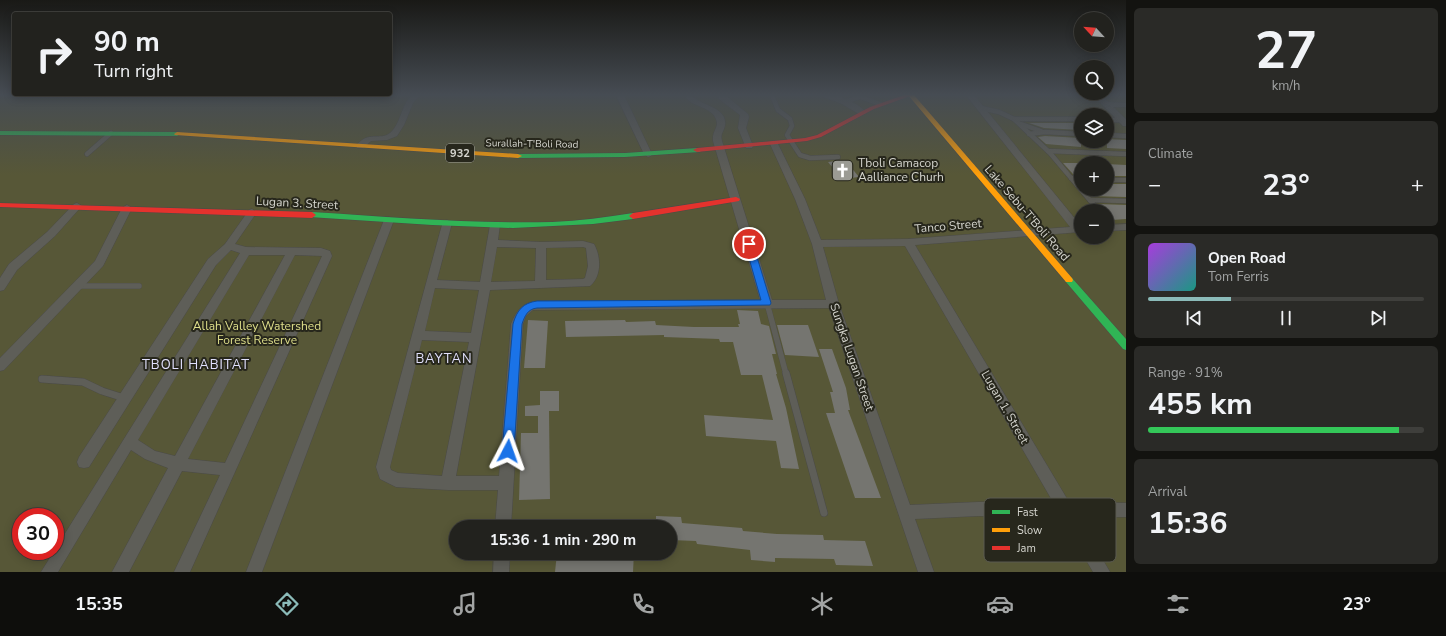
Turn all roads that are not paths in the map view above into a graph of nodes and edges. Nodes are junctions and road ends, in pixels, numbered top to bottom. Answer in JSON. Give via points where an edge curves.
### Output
{"nodes":[{"id":1,"x":401,"y":122,"type":"edge"},
{"id":2,"x":633,"y":122,"type":"edge"},
{"id":3,"x":720,"y":122,"type":"edge"},
{"id":4,"x":744,"y":122,"type":"edge"},
{"id":5,"x":791,"y":122,"type":"edge"},
{"id":6,"x":845,"y":122,"type":"edge"},
{"id":7,"x":933,"y":122,"type":"edge"},
{"id":8,"x":991,"y":122,"type":"edge"},
{"id":9,"x":1019,"y":123,"type":"joint"},
{"id":10,"x":1045,"y":132,"type":"junction"},
{"id":11,"x":0,"y":133,"type":"edge"},
{"id":12,"x":111,"y":133,"type":"junction"},
{"id":13,"x":1029,"y":134,"type":"junction"},
{"id":14,"x":1074,"y":134,"type":"edge"},
{"id":15,"x":1114,"y":135,"type":"edge"},
{"id":16,"x":1126,"y":136,"type":"edge"},
{"id":17,"x":791,"y":142,"type":"junction"},
{"id":18,"x":774,"y":144,"type":"junction"},
{"id":19,"x":360,"y":146,"type":"junction"},
{"id":20,"x":749,"y":146,"type":"junction"},
{"id":21,"x":720,"y":149,"type":"junction"},
{"id":22,"x":1048,"y":151,"type":"junction"},
{"id":23,"x":87,"y":154,"type":"dead end"},
{"id":24,"x":648,"y":154,"type":"junction"},
{"id":25,"x":1126,"y":154,"type":"edge"},
{"id":26,"x":838,"y":157,"type":"dead end"},
{"id":27,"x":1071,"y":178,"type":"joint"},
{"id":28,"x":1114,"y":180,"type":"edge"},
{"id":29,"x":1126,"y":180,"type":"edge"},
{"id":30,"x":736,"y":199,"type":"junction"},
{"id":31,"x":1090,"y":200,"type":"junction"},
{"id":32,"x":1126,"y":201,"type":"edge"},
{"id":33,"x":1093,"y":204,"type":"edge"},
{"id":34,"x":0,"y":205,"type":"edge"},
{"id":35,"x":77,"y":206,"type":"junction"},
{"id":36,"x":127,"y":208,"type":"junction"},
{"id":37,"x":252,"y":212,"type":"junction"},
{"id":38,"x":389,"y":220,"type":"junction"},
{"id":39,"x":447,"y":223,"type":"junction"},
{"id":40,"x":1074,"y":223,"type":"edge"},
{"id":41,"x":495,"y":225,"type":"junction"},
{"id":42,"x":1114,"y":226,"type":"edge"},
{"id":43,"x":1126,"y":227,"type":"edge"},
{"id":44,"x":1074,"y":229,"type":"edge"},
{"id":45,"x":1028,"y":232,"type":"junction"},
{"id":46,"x":908,"y":242,"type":"junction"},
{"id":47,"x":492,"y":243,"type":"junction"},
{"id":48,"x":817,"y":244,"type":"junction"},
{"id":49,"x":541,"y":245,"type":"junction"},
{"id":50,"x":229,"y":246,"type":"junction"},
{"id":51,"x":246,"y":251,"type":"junction"},
{"id":52,"x":291,"y":253,"type":"junction"},
{"id":53,"x":431,"y":284,"type":"junction"},
{"id":54,"x":540,"y":284,"type":"junction"},
{"id":55,"x":77,"y":286,"type":"junction"},
{"id":56,"x":139,"y":286,"type":"dead end"},
{"id":57,"x":484,"y":286,"type":"junction"},
{"id":58,"x":0,"y":287,"type":"edge"},
{"id":59,"x":767,"y":303,"type":"junction"},
{"id":60,"x":833,"y":304,"type":"junction"},
{"id":61,"x":418,"y":335,"type":"junction"},
{"id":62,"x":476,"y":338,"type":"junction"},
{"id":63,"x":1126,"y":346,"type":"edge"},
{"id":64,"x":0,"y":366,"type":"edge"},
{"id":65,"x":42,"y":379,"type":"dead end"},
{"id":66,"x":126,"y":398,"type":"junction"},
{"id":67,"x":129,"y":441,"type":"junction"},
{"id":68,"x":84,"y":462,"type":"dead end"},
{"id":69,"x":179,"y":463,"type":"junction"},
{"id":70,"x":228,"y":470,"type":"junction"},
{"id":71,"x":448,"y":483,"type":"junction"},
{"id":72,"x":506,"y":483,"type":"junction"},
{"id":73,"x":1059,"y":498,"type":"edge"},
{"id":74,"x":984,"y":510,"type":"edge"},
{"id":75,"x":906,"y":512,"type":"junction"},
{"id":76,"x":824,"y":513,"type":"dead end"},
{"id":77,"x":503,"y":520,"type":"edge"},
{"id":78,"x":502,"y":560,"type":"edge"},
{"id":79,"x":1096,"y":562,"type":"edge"},
{"id":80,"x":49,"y":572,"type":"edge"},
{"id":81,"x":120,"y":572,"type":"edge"},
{"id":82,"x":182,"y":572,"type":"edge"},
{"id":83,"x":254,"y":572,"type":"edge"},
{"id":84,"x":501,"y":572,"type":"edge"},
{"id":85,"x":926,"y":572,"type":"edge"},
{"id":86,"x":1102,"y":572,"type":"edge"}],
"edges":[{"from":1,"to":19,"type":"street","via":[[395,133],[388,137],[366,139]]},
{"from":2,"to":24,"type":"street"},
{"from":3,"to":21,"type":"street","via":[[721,127],[717,135]]},
{"from":4,"to":20,"type":"street","via":[[742,128]]},
{"from":5,"to":17,"type":"lane","via":[[792,126],[787,132]]},
{"from":6,"to":17,"type":"main road","name":"Surallah-T'Boli Road","number":"932","via":[[819,136]]},
{"from":7,"to":45,"type":"main road","name":"Lake Sebu-T'Boli Road"},
{"from":8,"to":40,"type":"street"},
{"from":9,"to":10,"type":"lane"},
{"from":9,"to":13,"type":"lane"},
{"from":10,"to":13,"type":"lane"},
{"from":10,"to":14,"type":"lane"},
{"from":11,"to":12,"type":"main road","name":"Surallah-T'Boli Road","number":"932"},
{"from":12,"to":19,"type":"main road","name":"Surallah-T'Boli Road","number":"932","via":[[198,134]]},
{"from":12,"to":23,"type":"lane"},
{"from":13,"to":22,"type":"lane"},
{"from":15,"to":16,"type":"lane"},
{"from":17,"to":18,"type":"main road","name":"Surallah-T'Boli Road","number":"932"},
{"from":17,"to":26,"type":"lane","via":[[800,155],[806,158]]},
{"from":18,"to":20,"type":"main road","name":"Surallah-T'Boli Road","number":"932"},
{"from":18,"to":48,"type":"street","name":"Sungka Lugan Street","via":[[800,199]]},
{"from":19,"to":24,"type":"main road","name":"Surallah-T'Boli Road","number":"932","via":[[534,157]]},
{"from":20,"to":21,"type":"main road","name":"Surallah-T'Boli Road","number":"932"},
{"from":21,"to":24,"type":"main road","name":"Surallah-T'Boli Road","number":"932"},
{"from":21,"to":30,"type":"street"},
{"from":22,"to":25,"type":"lane"},
{"from":22,"to":27,"type":"lane"},
{"from":27,"to":31,"type":"lane"},
{"from":28,"to":29,"type":"lane"},
{"from":30,"to":41,"type":"main road","name":"Lugan 3. Street","via":[[557,225]]},
{"from":30,"to":59,"type":"street"},
{"from":31,"to":32,"type":"lane"},
{"from":31,"to":33,"type":"lane"},
{"from":34,"to":35,"type":"main road","name":"Lugan 3. Street"},
{"from":35,"to":36,"type":"main road","name":"Lugan 3. Street"},
{"from":35,"to":58,"type":"street","via":[[51,234],[13,267]]},
{"from":36,"to":37,"type":"main road","name":"Lugan 3. Street"},
{"from":36,"to":55,"type":"street","via":[[101,259]]},
{"from":37,"to":38,"type":"main road","name":"Lugan 3. Street"},
{"from":37,"to":50,"type":"street"},
{"from":38,"to":39,"type":"main road","name":"Lugan 3. Street"},
{"from":38,"to":83,"type":"street"},
{"from":39,"to":41,"type":"main road","name":"Lugan 3. Street"},
{"from":39,"to":53,"type":"street"},
{"from":41,"to":47,"type":"street"},
{"from":42,"to":43,"type":"street"},
{"from":44,"to":45,"type":"street","name":"Tanco Street"},
{"from":45,"to":46,"type":"street","name":"Tanco Street"},
{"from":45,"to":63,"type":"main road","name":"Lake Sebu-T'Boli Road"},
{"from":46,"to":48,"type":"street","name":"Tanco Street"},
{"from":46,"to":73,"type":"street","name":"Lugan 1. Street"},
{"from":47,"to":49,"type":"street"},
{"from":47,"to":57,"type":"street"},
{"from":48,"to":60,"type":"street","name":"Sungka Lugan Street"},
{"from":49,"to":54,"type":"street"},
{"from":49,"to":54,"type":"street","via":[[587,245],[592,252],[593,275],[586,283]]},
{"from":50,"to":51,"type":"street"},
{"from":50,"to":66,"type":"street","via":[[212,262]]},
{"from":51,"to":52,"type":"street"},
{"from":51,"to":67,"type":"street"},
{"from":52,"to":69,"type":"street"},
{"from":52,"to":70,"type":"street","via":[[321,252],[326,254],[326,261]]},
{"from":53,"to":57,"type":"street"},
{"from":53,"to":61,"type":"street"},
{"from":54,"to":57,"type":"street"},
{"from":55,"to":56,"type":"lane"},
{"from":55,"to":64,"type":"street"},
{"from":57,"to":62,"type":"street"},
{"from":59,"to":60,"type":"street"},
{"from":59,"to":72,"type":"street","via":[[530,305],[520,315],[517,324]]},
{"from":59,"to":76,"type":"lane"},
{"from":60,"to":75,"type":"street","name":"Sungka Lugan Street"},
{"from":61,"to":62,"type":"street"},
{"from":61,"to":71,"type":"street","via":[[383,467],[385,474],[396,480]]},
{"from":62,"to":71,"type":"street"},
{"from":65,"to":66,"type":"lane","via":[[83,382]]},
{"from":66,"to":68,"type":"street"},
{"from":67,"to":69,"type":"street","via":[[149,454]]},
{"from":67,"to":80,"type":"street"},
{"from":69,"to":70,"type":"street"},
{"from":69,"to":81,"type":"street"},
{"from":70,"to":82,"type":"street"},
{"from":71,"to":72,"type":"street"},
{"from":72,"to":77,"type":"street"},
{"from":74,"to":75,"type":"street"},
{"from":75,"to":85,"type":"street","name":"Sungka Lugan Street"},
{"from":78,"to":84,"type":"street"},
{"from":79,"to":86,"type":"street","name":"Lugan 1. Street"}]}
